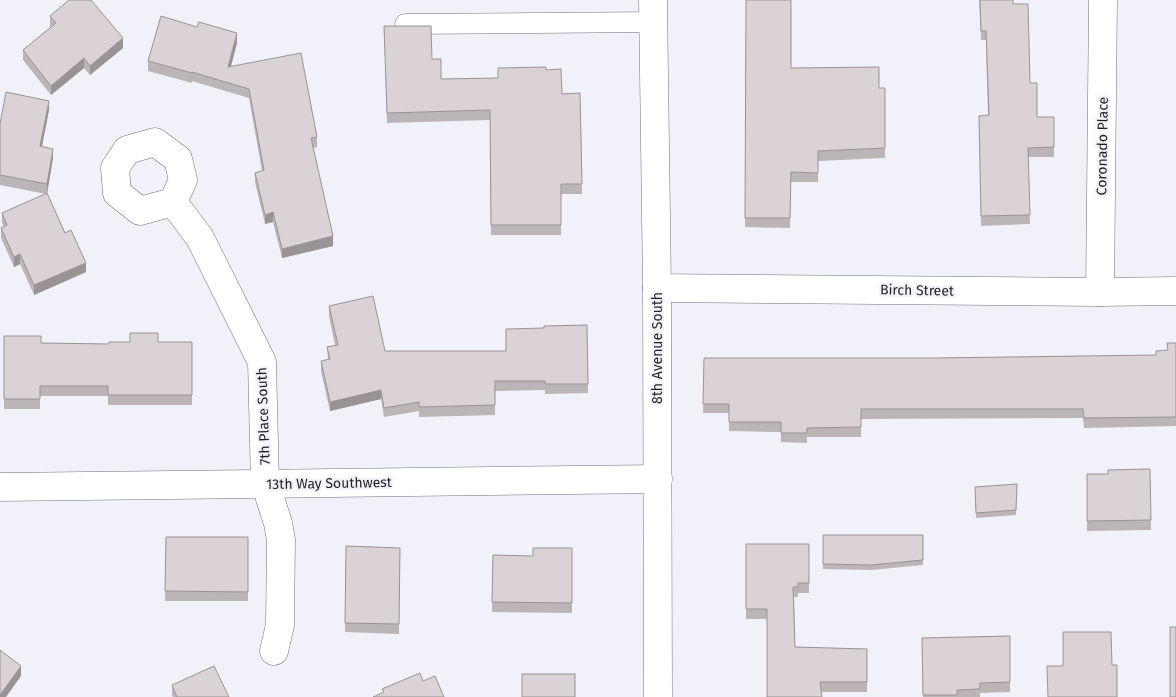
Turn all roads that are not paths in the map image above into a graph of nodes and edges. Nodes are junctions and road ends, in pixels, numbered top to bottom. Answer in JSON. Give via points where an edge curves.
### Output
{"nodes":[{"id":1,"x":1103,"y":0,"type":"edge"},
{"id":2,"x":653,"y":11,"type":"edge"},
{"id":3,"x":406,"y":24,"type":"edge"},
{"id":4,"x":173,"y":202,"type":"dead end"},
{"id":5,"x":657,"y":288,"type":"junction"},
{"id":6,"x":1176,"y":291,"type":"edge"},
{"id":7,"x":1100,"y":292,"type":"junction"},
{"id":8,"x":658,"y":479,"type":"junction"},
{"id":9,"x":265,"y":483,"type":"junction"},
{"id":10,"x":0,"y":487,"type":"edge"},
{"id":11,"x":274,"y":651,"type":"dead end"},
{"id":12,"x":658,"y":697,"type":"edge"}],
"edges":[{"from":1,"to":7,"type":"street","name":"Coronado Place"},
{"from":2,"to":3,"type":"lane"},
{"from":2,"to":5,"type":"street","name":"8th Avenue South"},
{"from":4,"to":9,"type":"street","name":"7th Place South","via":[[200,238],[262,362]]},
{"from":5,"to":7,"type":"street","name":"Birch Street"},
{"from":5,"to":8,"type":"street","name":"8th Avenue South"},
{"from":6,"to":7,"type":"street","name":"Birch Street"},
{"from":8,"to":9,"type":"street","name":"13th Way Southwest"},
{"from":8,"to":12,"type":"street","name":"8th Avenue South"},
{"from":9,"to":10,"type":"street","name":"13th Way Southwest"},
{"from":9,"to":11,"type":"street","name":"7th Place South","via":[[281,540],[280,625]]}]}
